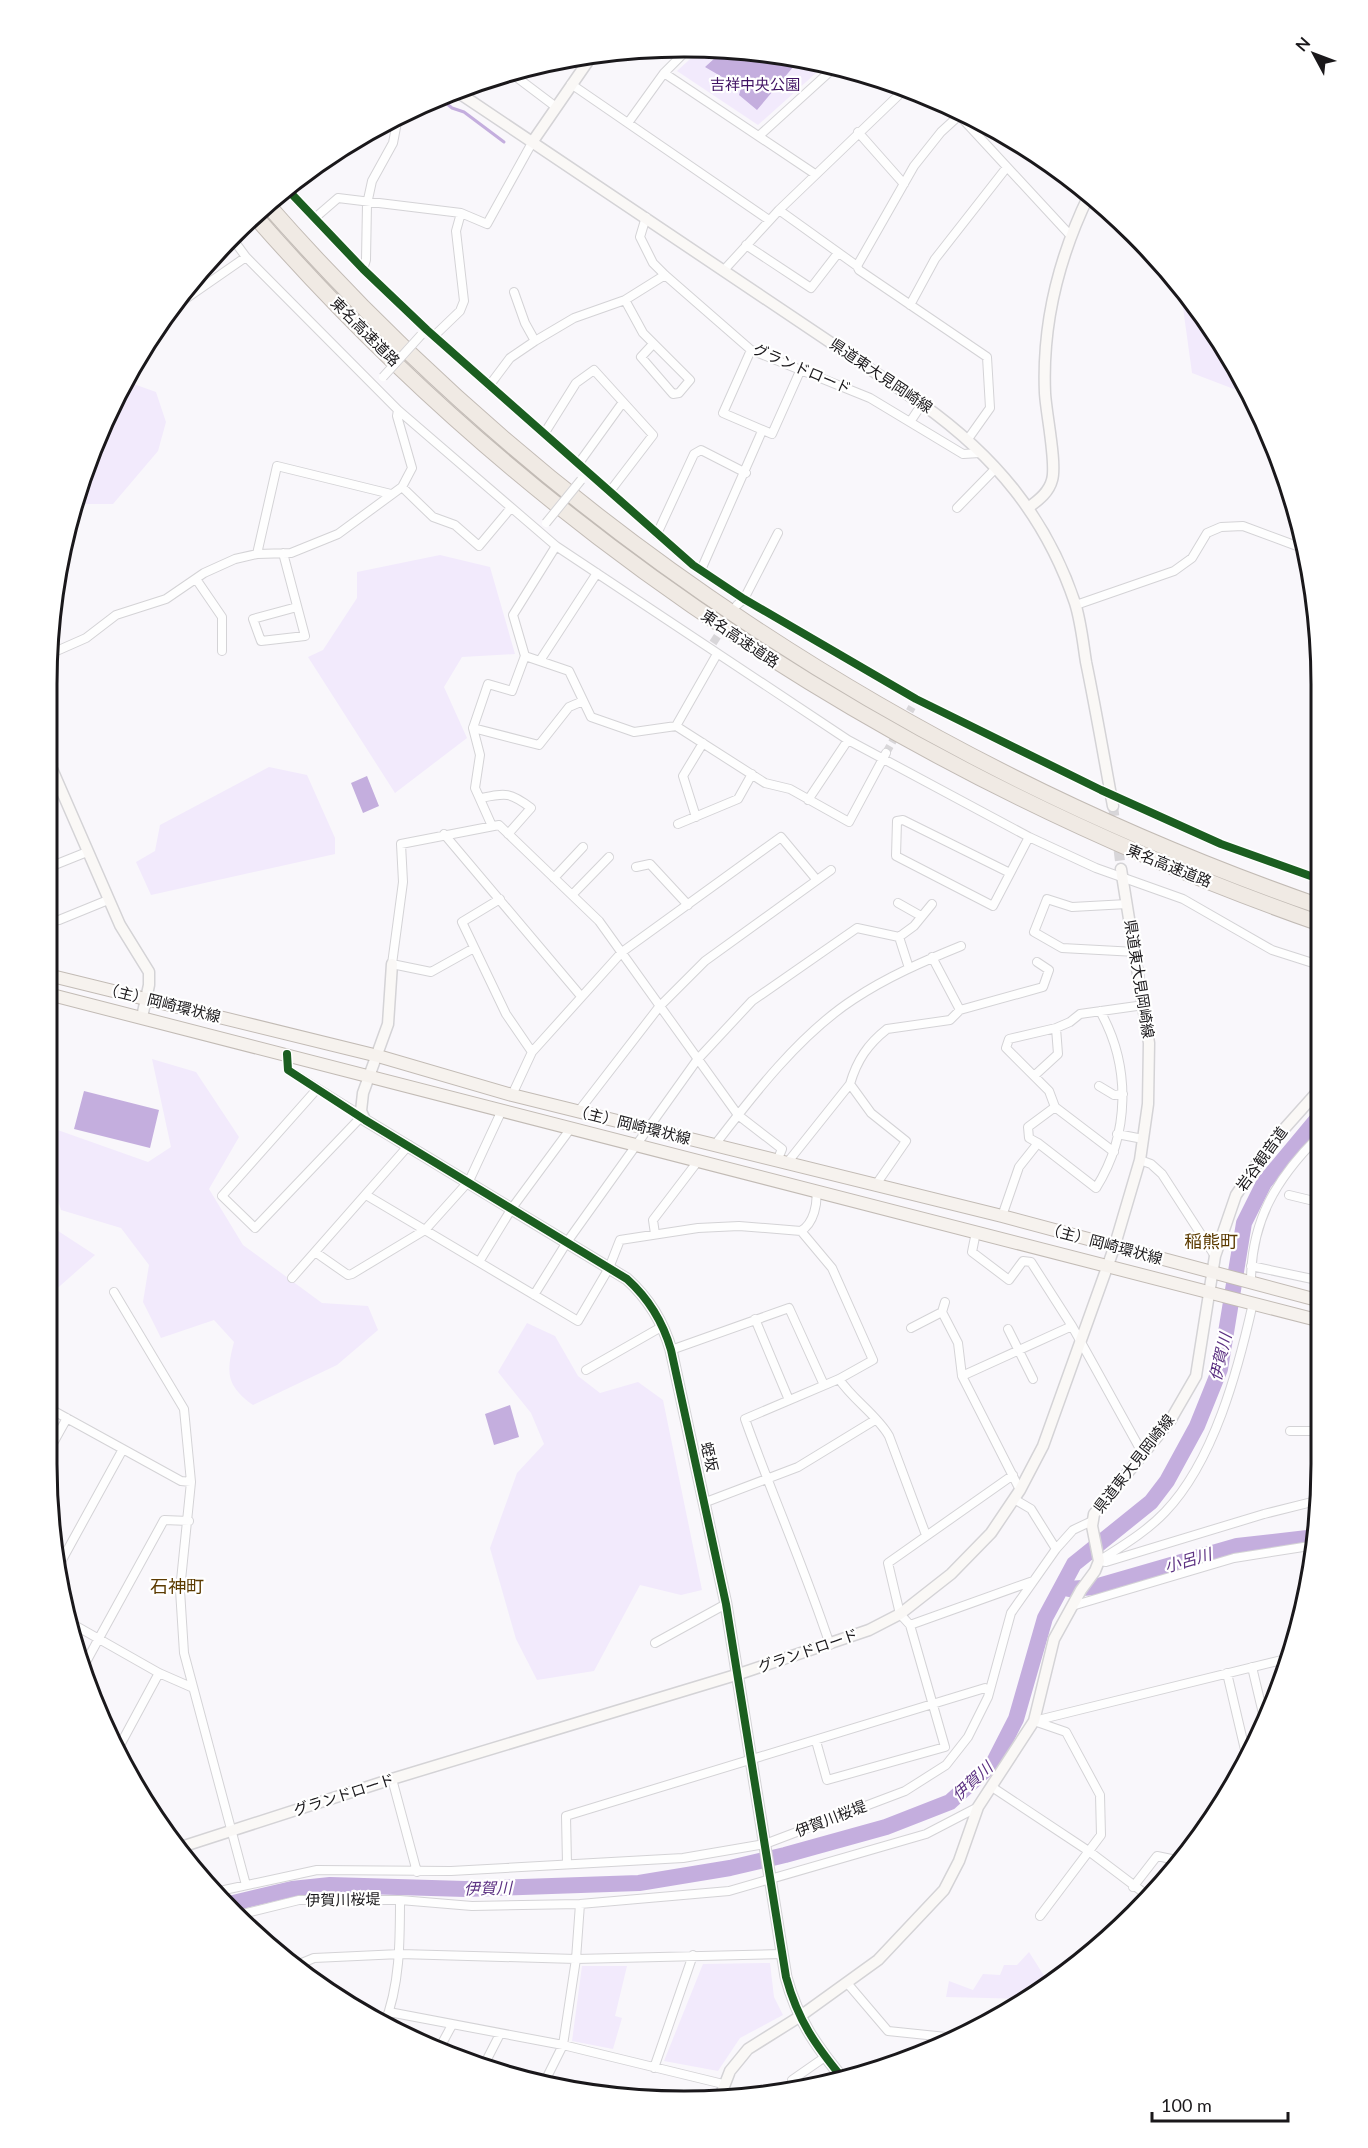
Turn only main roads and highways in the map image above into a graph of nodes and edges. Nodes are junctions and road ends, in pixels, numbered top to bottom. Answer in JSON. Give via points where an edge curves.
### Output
{"nodes":[{"id":1,"x":273,"y":211,"type":"edge"},
{"id":2,"x":261,"y":222,"type":"edge"},
{"id":3,"x":1311,"y":903,"type":"edge"},
{"id":4,"x":1311,"y":920,"type":"edge"},
{"id":5,"x":57,"y":977,"type":"edge"},
{"id":6,"x":57,"y":996,"type":"edge"},
{"id":7,"x":1311,"y":1298,"type":"edge"},
{"id":8,"x":1311,"y":1318,"type":"edge"}],
"edges":[{"from":1,"to":3,"type":"highway","name":"東名高速道路","via":[[365,311],[486,425],[548,478],[712,602],[866,699],[1029,787],[1193,859]]},
{"from":2,"to":4,"type":"highway","name":"東名高速道路","via":[[355,323],[476,437],[628,561],[774,662],[858,713],[1022,801],[1187,874]]},
{"from":5,"to":7,"type":"main road","name":"（主）岡崎環状線","via":[[378,1056],[512,1095],[1002,1216]]},
{"from":6,"to":8,"type":"main road","name":"（主）岡崎環状線"}]}
